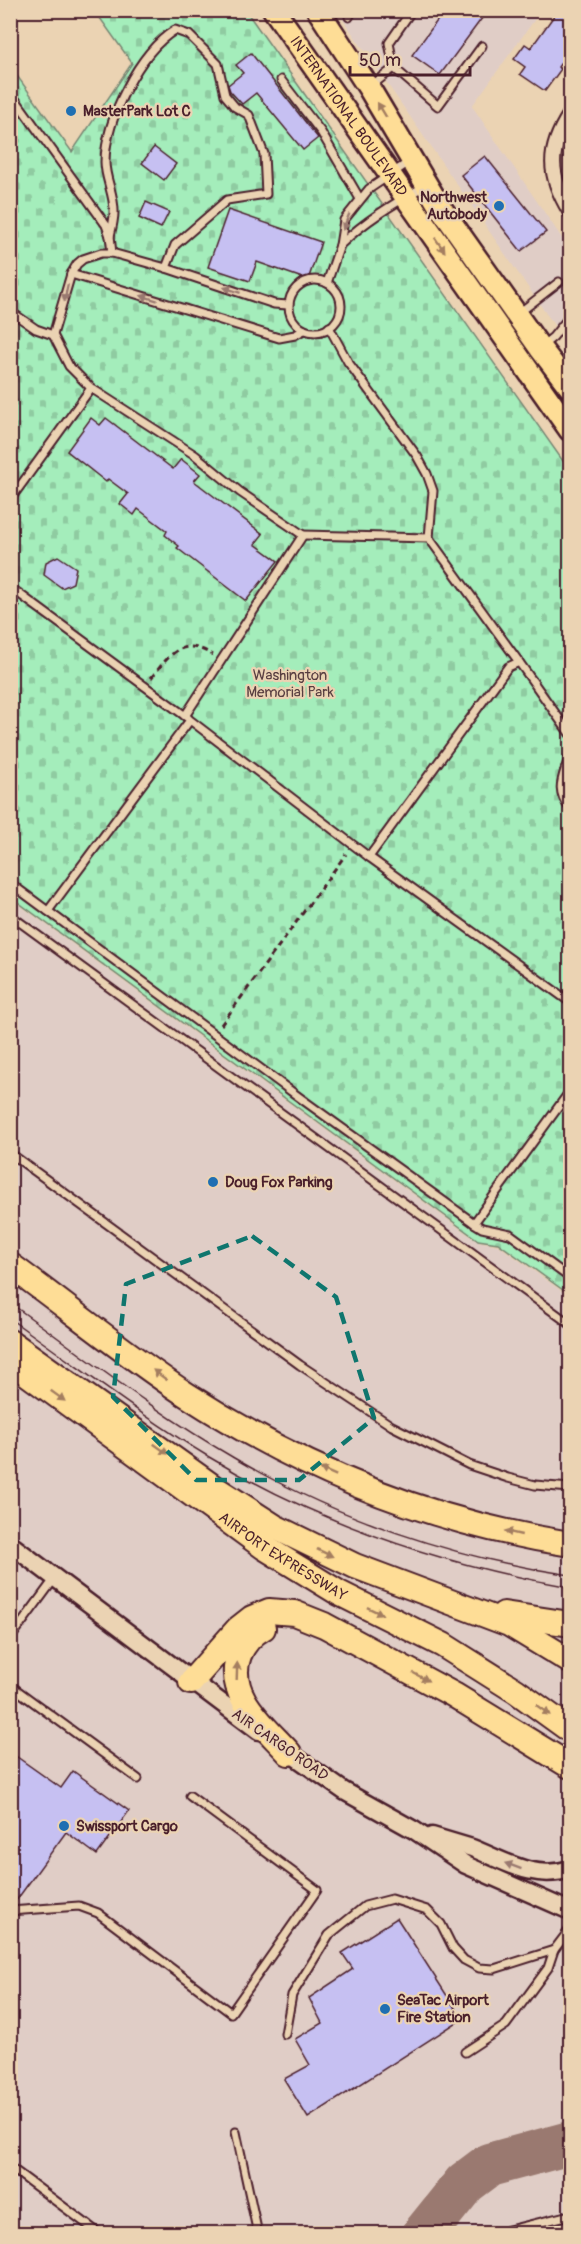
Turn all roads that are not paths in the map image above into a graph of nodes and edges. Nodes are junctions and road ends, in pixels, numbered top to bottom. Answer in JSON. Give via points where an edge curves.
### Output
{"nodes":[{"id":1,"x":274,"y":10,"type":"edge"},
{"id":2,"x":318,"y":10,"type":"edge"},
{"id":3,"x":412,"y":10,"type":"edge"},
{"id":4,"x":482,"y":46,"type":"dead end"},
{"id":5,"x":394,"y":68,"type":"junction"},
{"id":6,"x":281,"y":80,"type":"dead end"},
{"id":7,"x":369,"y":88,"type":"junction"},
{"id":8,"x":10,"y":92,"type":"edge"},
{"id":9,"x":570,"y":115,"type":"edge"},
{"id":10,"x":411,"y":161,"type":"junction"},
{"id":11,"x":391,"y":175,"type":"junction"},
{"id":12,"x":427,"y":185,"type":"junction"},
{"id":13,"x":406,"y":197,"type":"junction"},
{"id":14,"x":360,"y":199,"type":"junction"},
{"id":15,"x":570,"y":210,"type":"edge"},
{"id":16,"x":110,"y":236,"type":"junction"},
{"id":17,"x":340,"y":245,"type":"junction"},
{"id":18,"x":112,"y":253,"type":"junction"},
{"id":19,"x":166,"y":268,"type":"junction"},
{"id":20,"x":71,"y":274,"type":"junction"},
{"id":21,"x":559,"y":282,"type":"dead end"},
{"id":22,"x":327,"y":283,"type":"junction"},
{"id":23,"x":288,"y":305,"type":"junction"},
{"id":24,"x":10,"y":311,"type":"edge"},
{"id":25,"x":517,"y":315,"type":"junction"},
{"id":26,"x":570,"y":316,"type":"edge"},
{"id":27,"x":329,"y":327,"type":"junction"},
{"id":28,"x":304,"y":330,"type":"junction"},
{"id":29,"x":52,"y":335,"type":"junction"},
{"id":30,"x":540,"y":348,"type":"junction"},
{"id":31,"x":570,"y":387,"type":"edge"},
{"id":32,"x":91,"y":388,"type":"junction"},
{"id":33,"x":570,"y":430,"type":"edge"},
{"id":34,"x":10,"y":500,"type":"edge"},
{"id":35,"x":303,"y":536,"type":"junction"},
{"id":36,"x":429,"y":538,"type":"junction"},
{"id":37,"x":10,"y":587,"type":"edge"},
{"id":38,"x":519,"y":662,"type":"junction"},
{"id":39,"x":187,"y":718,"type":"junction"},
{"id":40,"x":570,"y":734,"type":"edge"},
{"id":41,"x":570,"y":753,"type":"edge"},
{"id":42,"x":570,"y":809,"type":"edge"},
{"id":43,"x":369,"y":858,"type":"junction"},
{"id":44,"x":10,"y":883,"type":"edge"},
{"id":45,"x":48,"y":911,"type":"junction"},
{"id":46,"x":10,"y":915,"type":"edge"},
{"id":47,"x":570,"y":1002,"type":"edge"},
{"id":48,"x":570,"y":1091,"type":"edge"},
{"id":49,"x":10,"y":1154,"type":"edge"},
{"id":50,"x":474,"y":1223,"type":"junction"},
{"id":51,"x":10,"y":1265,"type":"edge"},
{"id":52,"x":570,"y":1278,"type":"edge"},
{"id":53,"x":570,"y":1324,"type":"edge"},
{"id":54,"x":10,"y":1342,"type":"edge"},
{"id":55,"x":10,"y":1361,"type":"edge"},
{"id":56,"x":570,"y":1488,"type":"edge"},
{"id":57,"x":10,"y":1544,"type":"edge"},
{"id":58,"x":570,"y":1544,"type":"edge"},
{"id":59,"x":55,"y":1578,"type":"junction"},
{"id":60,"x":421,"y":1591,"type":"junction"},
{"id":61,"x":516,"y":1616,"type":"junction"},
{"id":62,"x":570,"y":1624,"type":"edge"},
{"id":63,"x":570,"y":1633,"type":"edge"},
{"id":64,"x":10,"y":1639,"type":"edge"},
{"id":65,"x":369,"y":1650,"type":"junction"},
{"id":66,"x":570,"y":1661,"type":"edge"},
{"id":67,"x":191,"y":1682,"type":"junction"},
{"id":68,"x":10,"y":1685,"type":"edge"},
{"id":69,"x":570,"y":1730,"type":"edge"},
{"id":70,"x":289,"y":1753,"type":"junction"},
{"id":71,"x":570,"y":1766,"type":"edge"},
{"id":72,"x":138,"y":1779,"type":"dead end"},
{"id":73,"x":190,"y":1796,"type":"dead end"},
{"id":74,"x":414,"y":1830,"type":"junction"},
{"id":75,"x":570,"y":1869,"type":"edge"},
{"id":76,"x":10,"y":1911,"type":"edge"},
{"id":77,"x":570,"y":1911,"type":"edge"},
{"id":78,"x":570,"y":1929,"type":"edge"},
{"id":79,"x":554,"y":1950,"type":"junction"},
{"id":80,"x":285,"y":2034,"type":"dead end"},
{"id":81,"x":465,"y":2052,"type":"dead end"},
{"id":82,"x":236,"y":2132,"type":"dead end"},
{"id":83,"x":10,"y":2167,"type":"edge"},
{"id":84,"x":570,"y":2215,"type":"edge"},
{"id":85,"x":100,"y":2234,"type":"edge"},
{"id":86,"x":258,"y":2234,"type":"edge"},
{"id":87,"x":492,"y":2234,"type":"edge"}],
"edges":[{"from":1,"to":11,"type":"main road","name":"INTERNATIONAL BOULEVARD"},
{"from":2,"to":7,"type":"main road","name":"INTERNATIONAL BOULEVARD"},
{"from":3,"to":5,"type":"lane","via":[[389,43]]},
{"from":4,"to":5,"type":"lane","via":[[438,106]]},
{"from":5,"to":7,"type":"lane"},
{"from":6,"to":14,"type":"lane","via":[[321,132]]},
{"from":10,"to":7,"type":"main road","name":"INTERNATIONAL BOULEVARD","one_way":true},
{"from":8,"to":16,"type":"lane"},
{"from":9,"to":15,"type":"street","via":[[554,146],[552,160],[554,178]]},
{"from":10,"to":11,"type":"lane"},
{"from":10,"to":12,"type":"main road","name":"INTERNATIONAL BOULEVARD"},
{"from":11,"to":13,"type":"main road","name":"INTERNATIONAL BOULEVARD"},
{"from":11,"to":14,"type":"lane"},
{"from":12,"to":13,"type":"lane"},
{"from":12,"to":25,"type":"main road","name":"INTERNATIONAL BOULEVARD"},
{"from":13,"to":17,"type":"lane"},
{"from":13,"to":33,"type":"main road","name":"INTERNATIONAL BOULEVARD","one_way":true},
{"from":14,"to":17,"type":"lane","one_way":true,"via":[[344,220]]},
{"from":16,"to":18,"type":"lane"},
{"from":16,"to":19,"type":"lane","via":[[115,212],[105,163],[111,125],[147,56],[164,36],[175,30],[189,35],[218,64],[225,95],[249,115],[264,154],[266,194],[227,200],[175,245]]},
{"from":17,"to":22,"type":"lane"},
{"from":18,"to":19,"type":"lane"},
{"from":18,"to":20,"type":"lane","via":[[83,259]]},
{"from":23,"to":19,"type":"lane","one_way":true,"via":[[274,304]]},
{"from":28,"to":20,"type":"lane","one_way":true,"via":[[279,338]]},
{"from":20,"to":29,"type":"lane","one_way":true},
{"from":21,"to":25,"type":"lane"},
{"from":22,"to":23,"type":"lane","via":[[303,283]]},
{"from":22,"to":27,"type":"lane","via":[[341,302],[338,319]]},
{"from":23,"to":28,"type":"lane","via":[[294,322]]},
{"from":24,"to":29,"type":"lane"},
{"from":25,"to":30,"type":"main road","name":"INTERNATIONAL BOULEVARD"},
{"from":26,"to":30,"type":"lane"},
{"from":27,"to":28,"type":"lane","via":[[318,332]]},
{"from":27,"to":36,"type":"lane","via":[[348,362],[427,474],[433,491]]},
{"from":29,"to":32,"type":"lane","via":[[69,366]]},
{"from":30,"to":31,"type":"main road","name":"INTERNATIONAL BOULEVARD"},
{"from":32,"to":34,"type":"lane"},
{"from":32,"to":35,"type":"lane","via":[[195,455]]},
{"from":35,"to":36,"type":"lane"},
{"from":35,"to":39,"type":"lane"},
{"from":36,"to":38,"type":"lane"},
{"from":37,"to":39,"type":"lane"},
{"from":38,"to":40,"type":"lane"},
{"from":38,"to":43,"type":"lane","via":[[508,667]]},
{"from":39,"to":43,"type":"lane"},
{"from":39,"to":45,"type":"lane"},
{"from":41,"to":42,"type":"lane","via":[[561,791]]},
{"from":43,"to":47,"type":"lane"},
{"from":44,"to":45,"type":"lane"},
{"from":45,"to":50,"type":"lane"},
{"from":46,"to":53,"type":"lane"},
{"from":48,"to":50,"type":"lane"},
{"from":49,"to":56,"type":"lane","via":[[300,1365],[392,1425],[488,1472],[535,1485]]},
{"from":50,"to":52,"type":"lane","via":[[489,1231],[510,1234]]},
{"from":58,"to":51,"type":"highway","one_way":true,"via":[[445,1516],[362,1487],[282,1451],[184,1393]]},
{"from":54,"to":60,"type":"highway","one_way":true,"via":[[251,1512],[326,1553]]},
{"from":55,"to":69,"type":"highway","name":"AIRPORT EXPRESSWAY","one_way":true,"via":[[264,1547],[339,1593],[443,1645]]},
{"from":57,"to":59,"type":"street","name":"AIR CARGO ROAD"},
{"from":59,"to":64,"type":"lane"},
{"from":59,"to":67,"type":"street","name":"AIR CARGO ROAD"},
{"from":60,"to":61,"type":"highway"},
{"from":60,"to":66,"type":"highway","via":[[509,1624]]},
{"from":61,"to":62,"type":"highway"},
{"from":61,"to":63,"type":"highway"},
{"from":65,"to":67,"type":"highway","via":[[303,1615],[269,1611],[244,1623]]},
{"from":70,"to":65,"type":"highway","one_way":true,"via":[[241,1696],[236,1670],[246,1642],[267,1626],[285,1623]]},
{"from":65,"to":71,"type":"highway","one_way":true,"via":[[494,1718]]},
{"from":67,"to":70,"type":"street","name":"AIR CARGO ROAD"},
{"from":68,"to":72,"type":"lane"},
{"from":70,"to":74,"type":"street","name":"AIR CARGO ROAD","via":[[344,1791]]},
{"from":73,"to":76,"type":"lane","via":[[317,1890],[231,2013],[98,1913],[79,1906]]},
{"from":75,"to":74,"type":"street","one_way":true,"via":[[538,1873],[515,1868]]},
{"from":74,"to":77,"type":"street","name":"AIR CARGO ROAD","via":[[466,1864]]},
{"from":78,"to":79,"type":"lane"},
{"from":79,"to":80,"type":"lane","via":[[494,1969],[479,1968],[453,1948],[441,1924],[427,1910],[392,1899],[365,1905],[329,1935],[304,1975],[292,1995]]},
{"from":79,"to":81,"type":"lane","via":[[548,1968],[506,2025]]},
{"from":82,"to":86,"type":"lane"},
{"from":83,"to":85,"type":"lane"},
{"from":84,"to":87,"type":"lane"}]}
